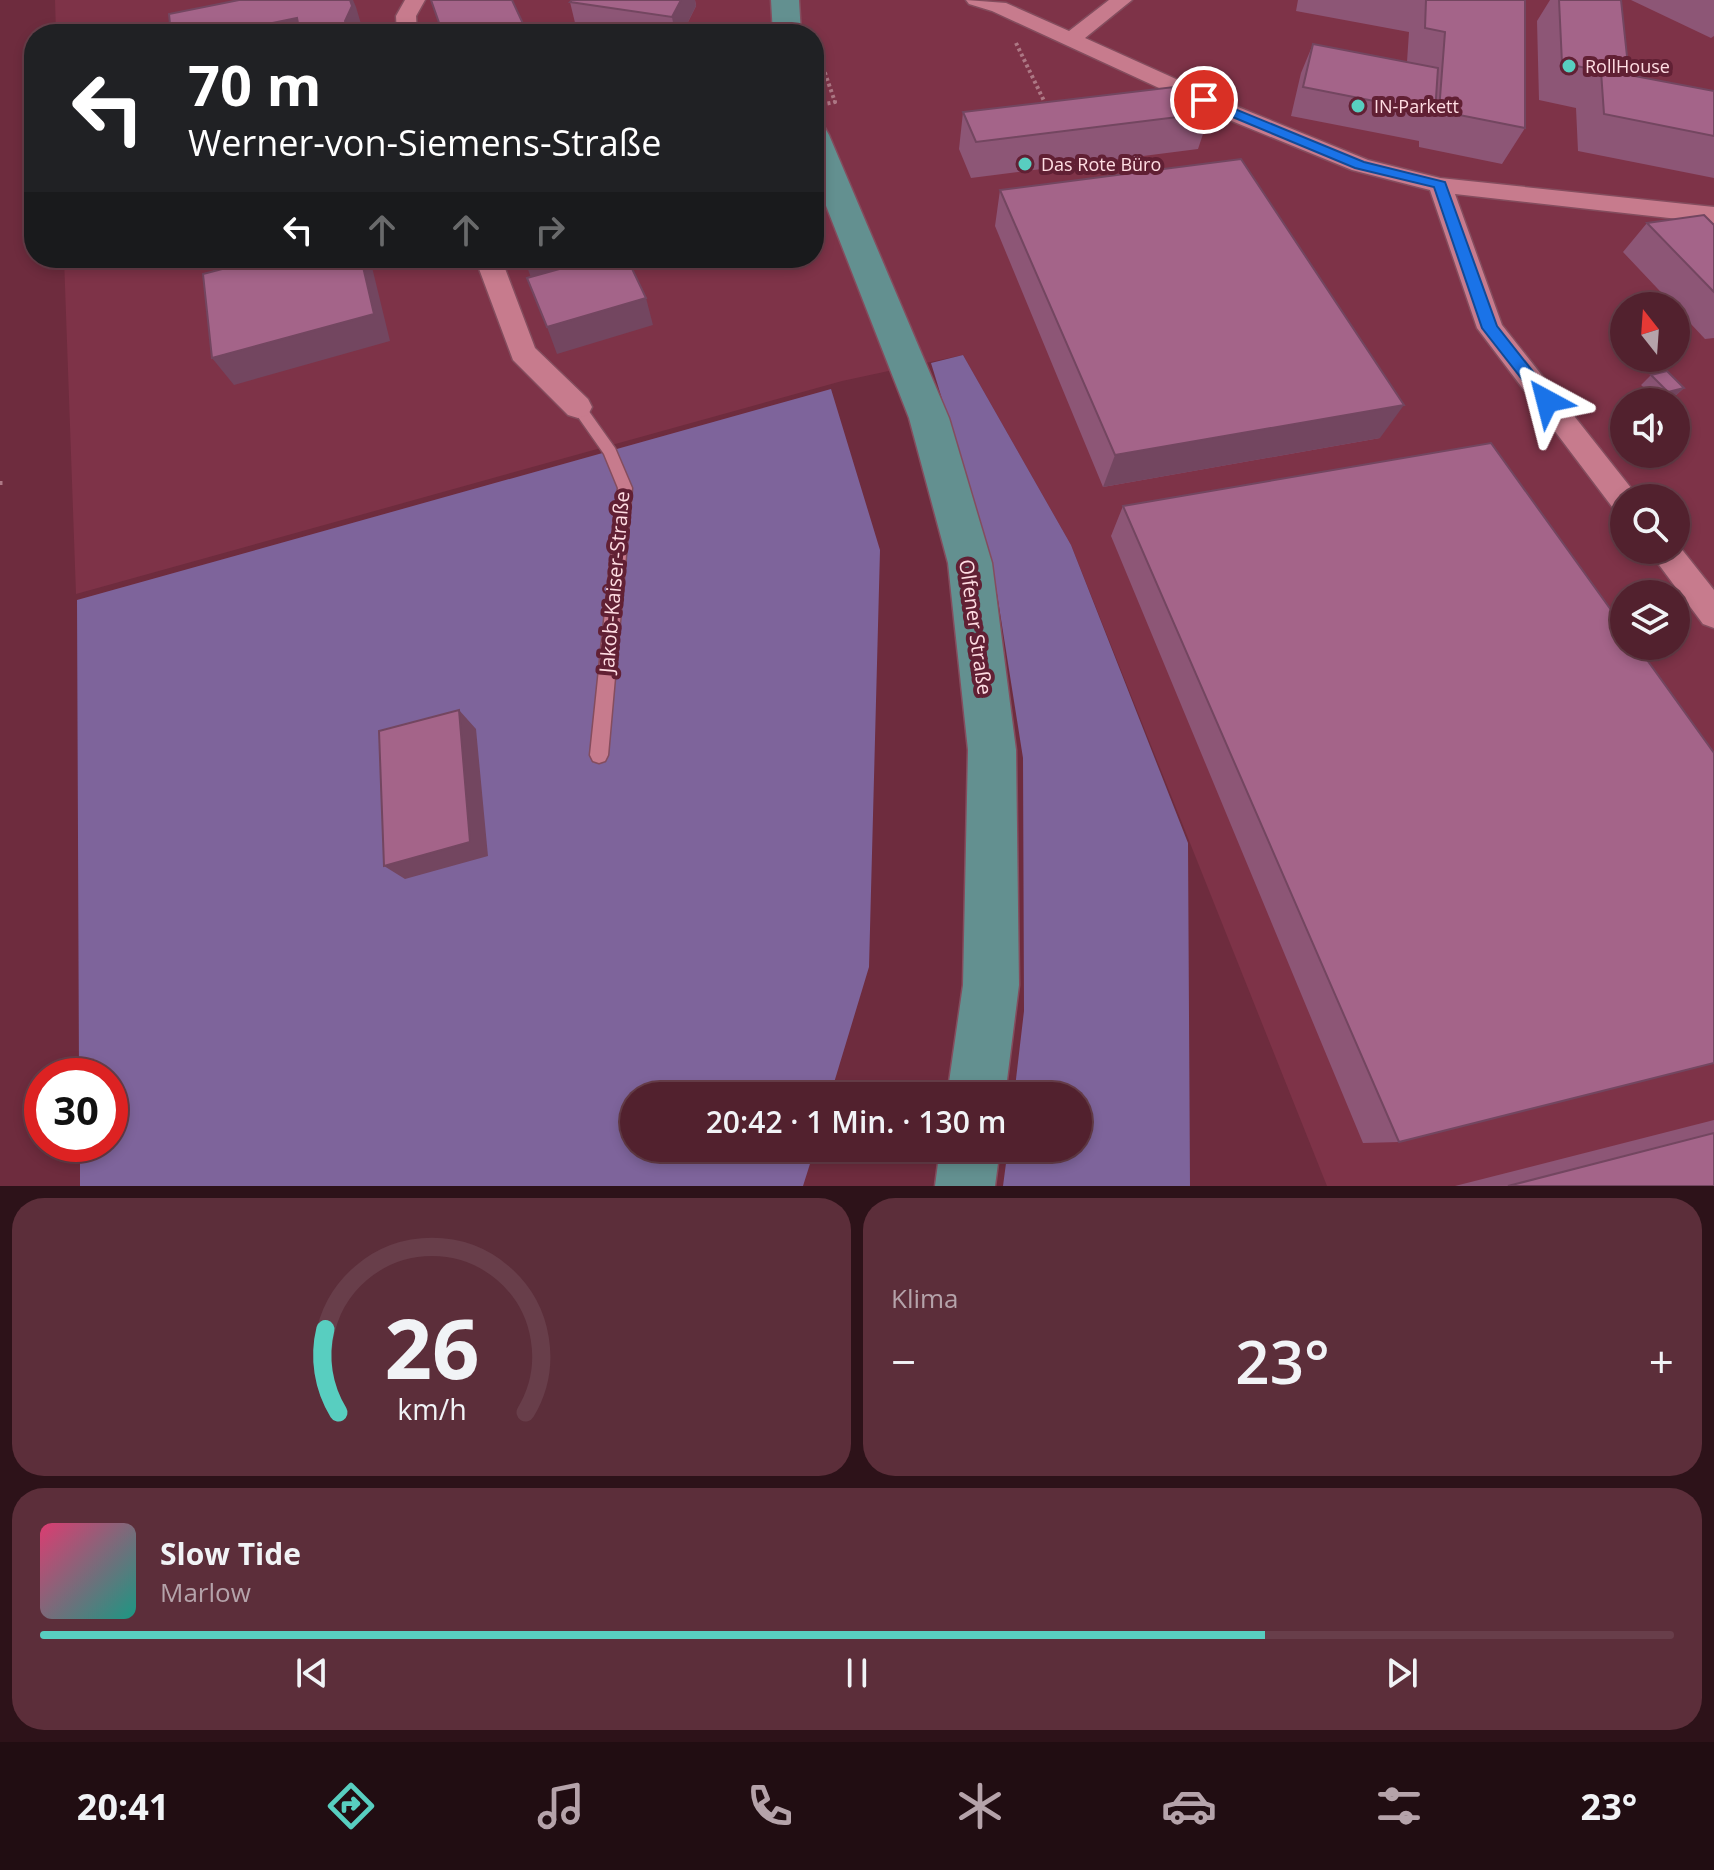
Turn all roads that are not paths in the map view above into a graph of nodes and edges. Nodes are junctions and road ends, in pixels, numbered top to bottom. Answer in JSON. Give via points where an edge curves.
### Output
{"nodes":[{"id":1,"x":415,"y":0,"type":"edge"},
{"id":2,"x":785,"y":0,"type":"edge"},
{"id":3,"x":976,"y":0,"type":"edge"},
{"id":4,"x":1122,"y":0,"type":"edge"},
{"id":5,"x":403,"y":24,"type":"edge"},
{"id":6,"x":786,"y":24,"type":"edge"},
{"id":7,"x":1071,"y":39,"type":"junction"},
{"id":8,"x":824,"y":160,"type":"edge"},
{"id":9,"x":1440,"y":185,"type":"junction"},
{"id":10,"x":1714,"y":215,"type":"edge"},
{"id":11,"x":492,"y":268,"type":"edge"},
{"id":12,"x":578,"y":407,"type":"joint"},
{"id":13,"x":1612,"y":484,"type":"edge"},
{"id":14,"x":1675,"y":564,"type":"edge"},
{"id":15,"x":1714,"y":614,"type":"edge"},
{"id":16,"x":599,"y":755,"type":"dead end"},
{"id":17,"x":978,"y":1082,"type":"edge"},
{"id":18,"x":968,"y":1162,"type":"edge"},
{"id":19,"x":965,"y":1186,"type":"edge"}],
"edges":[{"from":1,"to":5,"type":"street"},
{"from":2,"to":6,"type":"main road"},
{"from":3,"to":7,"type":"street"},
{"from":4,"to":7,"type":"street"},
{"from":7,"to":9,"type":"street","via":[[1299,142],[1360,165]]},
{"from":8,"to":17,"type":"main road","name":"Olfener Straße","via":[[929,418],[970,563],[992,750],[991,985]]},
{"from":9,"to":10,"type":"street"},
{"from":9,"to":13,"type":"street","via":[[1490,328]]},
{"from":11,"to":12,"type":"street","name":"Jakob-Kaiser-Straße","via":[[523,353]]},
{"from":12,"to":16,"type":"lane","name":"Jakob-Kaiser-Straße","via":[[610,452],[625,488]]},
{"from":14,"to":15,"type":"street"},
{"from":18,"to":19,"type":"main road"}]}
